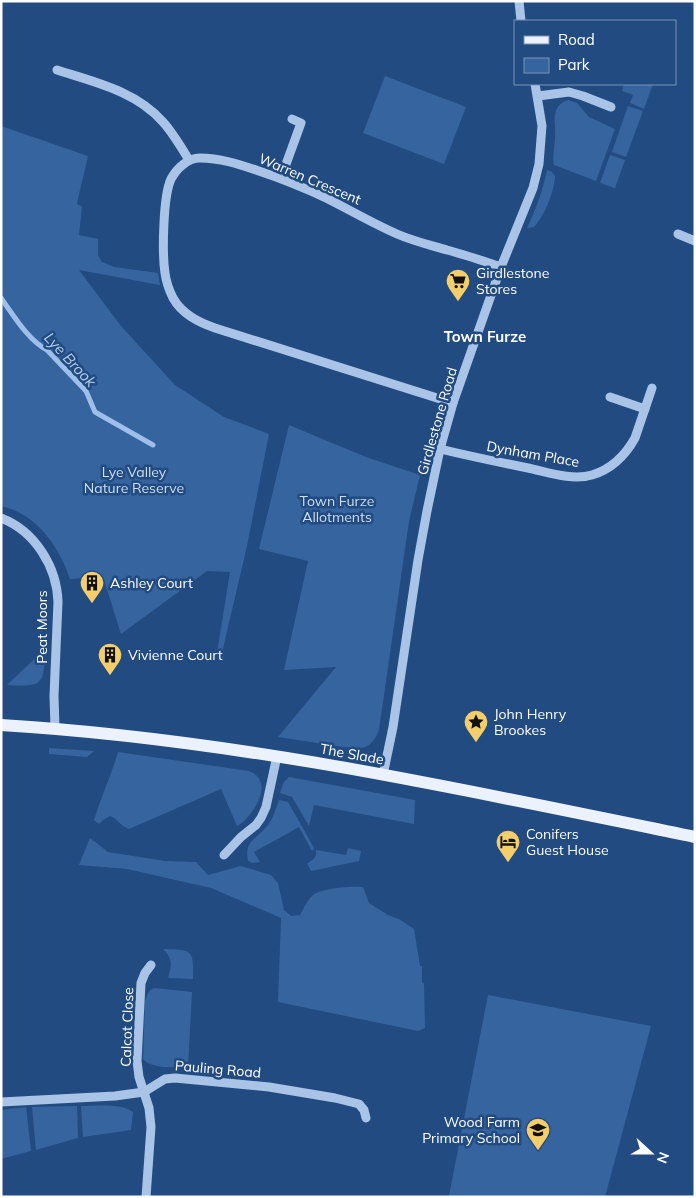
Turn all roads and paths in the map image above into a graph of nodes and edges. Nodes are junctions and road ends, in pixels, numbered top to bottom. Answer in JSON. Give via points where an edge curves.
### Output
{"nodes":[{"id":1,"x":520,"y":1,"type":"edge"},
{"id":2,"x":521,"y":20,"type":"edge"},
{"id":3,"x":57,"y":70,"type":"dead end"},
{"id":4,"x":535,"y":85,"type":"edge"},
{"id":5,"x":538,"y":96,"type":"junction"},
{"id":6,"x":611,"y":107,"type":"dead end"},
{"id":7,"x":292,"y":120,"type":"dead end"},
{"id":8,"x":189,"y":160,"type":"junction"},
{"id":9,"x":281,"y":178,"type":"junction"},
{"id":10,"x":678,"y":234,"type":"dead end"},
{"id":11,"x":695,"y":241,"type":"edge"},
{"id":12,"x":501,"y":267,"type":"junction"},
{"id":13,"x":652,"y":388,"type":"dead end"},
{"id":14,"x":610,"y":397,"type":"dead end"},
{"id":15,"x":453,"y":403,"type":"junction"},
{"id":16,"x":645,"y":410,"type":"junction"},
{"id":17,"x":440,"y":449,"type":"junction"},
{"id":18,"x":1,"y":518,"type":"edge"},
{"id":19,"x":1,"y":725,"type":"edge"},
{"id":20,"x":55,"y":728,"type":"junction"},
{"id":21,"x":277,"y":756,"type":"junction"},
{"id":22,"x":383,"y":774,"type":"junction"},
{"id":23,"x":695,"y":837,"type":"edge"},
{"id":24,"x":224,"y":855,"type":"dead end"},
{"id":25,"x":151,"y":965,"type":"dead end"},
{"id":26,"x":144,"y":1092,"type":"junction"},
{"id":27,"x":1,"y":1102,"type":"edge"},
{"id":28,"x":366,"y":1118,"type":"dead end"},
{"id":29,"x":146,"y":1197,"type":"edge"}],
"edges":[{"from":1,"to":2,"type":"street"},
{"from":3,"to":8,"type":"street","via":[[119,91],[144,104],[162,121]]},
{"from":4,"to":5,"type":"street","name":"Girdlestone Road"},
{"from":5,"to":6,"type":"street","via":[[569,92]]},
{"from":5,"to":12,"type":"street","name":"Girdlestone Road","via":[[542,126],[534,188]]},
{"from":7,"to":9,"type":"street","via":[[300,123]]},
{"from":8,"to":9,"type":"street","name":"Warren Crescent","via":[[226,161]]},
{"from":8,"to":15,"type":"street","via":[[171,180],[164,226],[166,279],[180,308],[209,326]]},
{"from":9,"to":12,"type":"street","name":"Warren Crescent","via":[[396,234]]},
{"from":10,"to":11,"type":"street"},
{"from":12,"to":15,"type":"street","name":"Girdlestone Road"},
{"from":13,"to":16,"type":"street","name":"Dynham Place"},
{"from":14,"to":16,"type":"street"},
{"from":15,"to":17,"type":"street","name":"Girdlestone Road"},
{"from":16,"to":17,"type":"street","name":"Dynham Place","via":[[635,438],[617,463],[583,477]]},
{"from":17,"to":22,"type":"street","name":"Girdlestone Road"},
{"from":18,"to":20,"type":"street","name":"Peat Moors","via":[[30,537],[39,548],[47,560],[58,592]]},
{"from":19,"to":20,"type":"main road","name":"The Slade"},
{"from":20,"to":21,"type":"main road","name":"The Slade"},
{"from":21,"to":22,"type":"main road","name":"The Slade"},
{"from":21,"to":24,"type":"street","via":[[261,818]]},
{"from":22,"to":23,"type":"main road","name":"The Slade"},
{"from":25,"to":26,"type":"street","name":"Calcot Close","via":[[141,983],[137,1061]]},
{"from":26,"to":27,"type":"street","name":"Pauling Road"},
{"from":26,"to":28,"type":"street","name":"Pauling Road","via":[[165,1079],[174,1078],[238,1083],[313,1093],[359,1104]]},
{"from":26,"to":29,"type":"street","name":"Calcot Close","via":[[150,1108],[151,1128]]}]}
